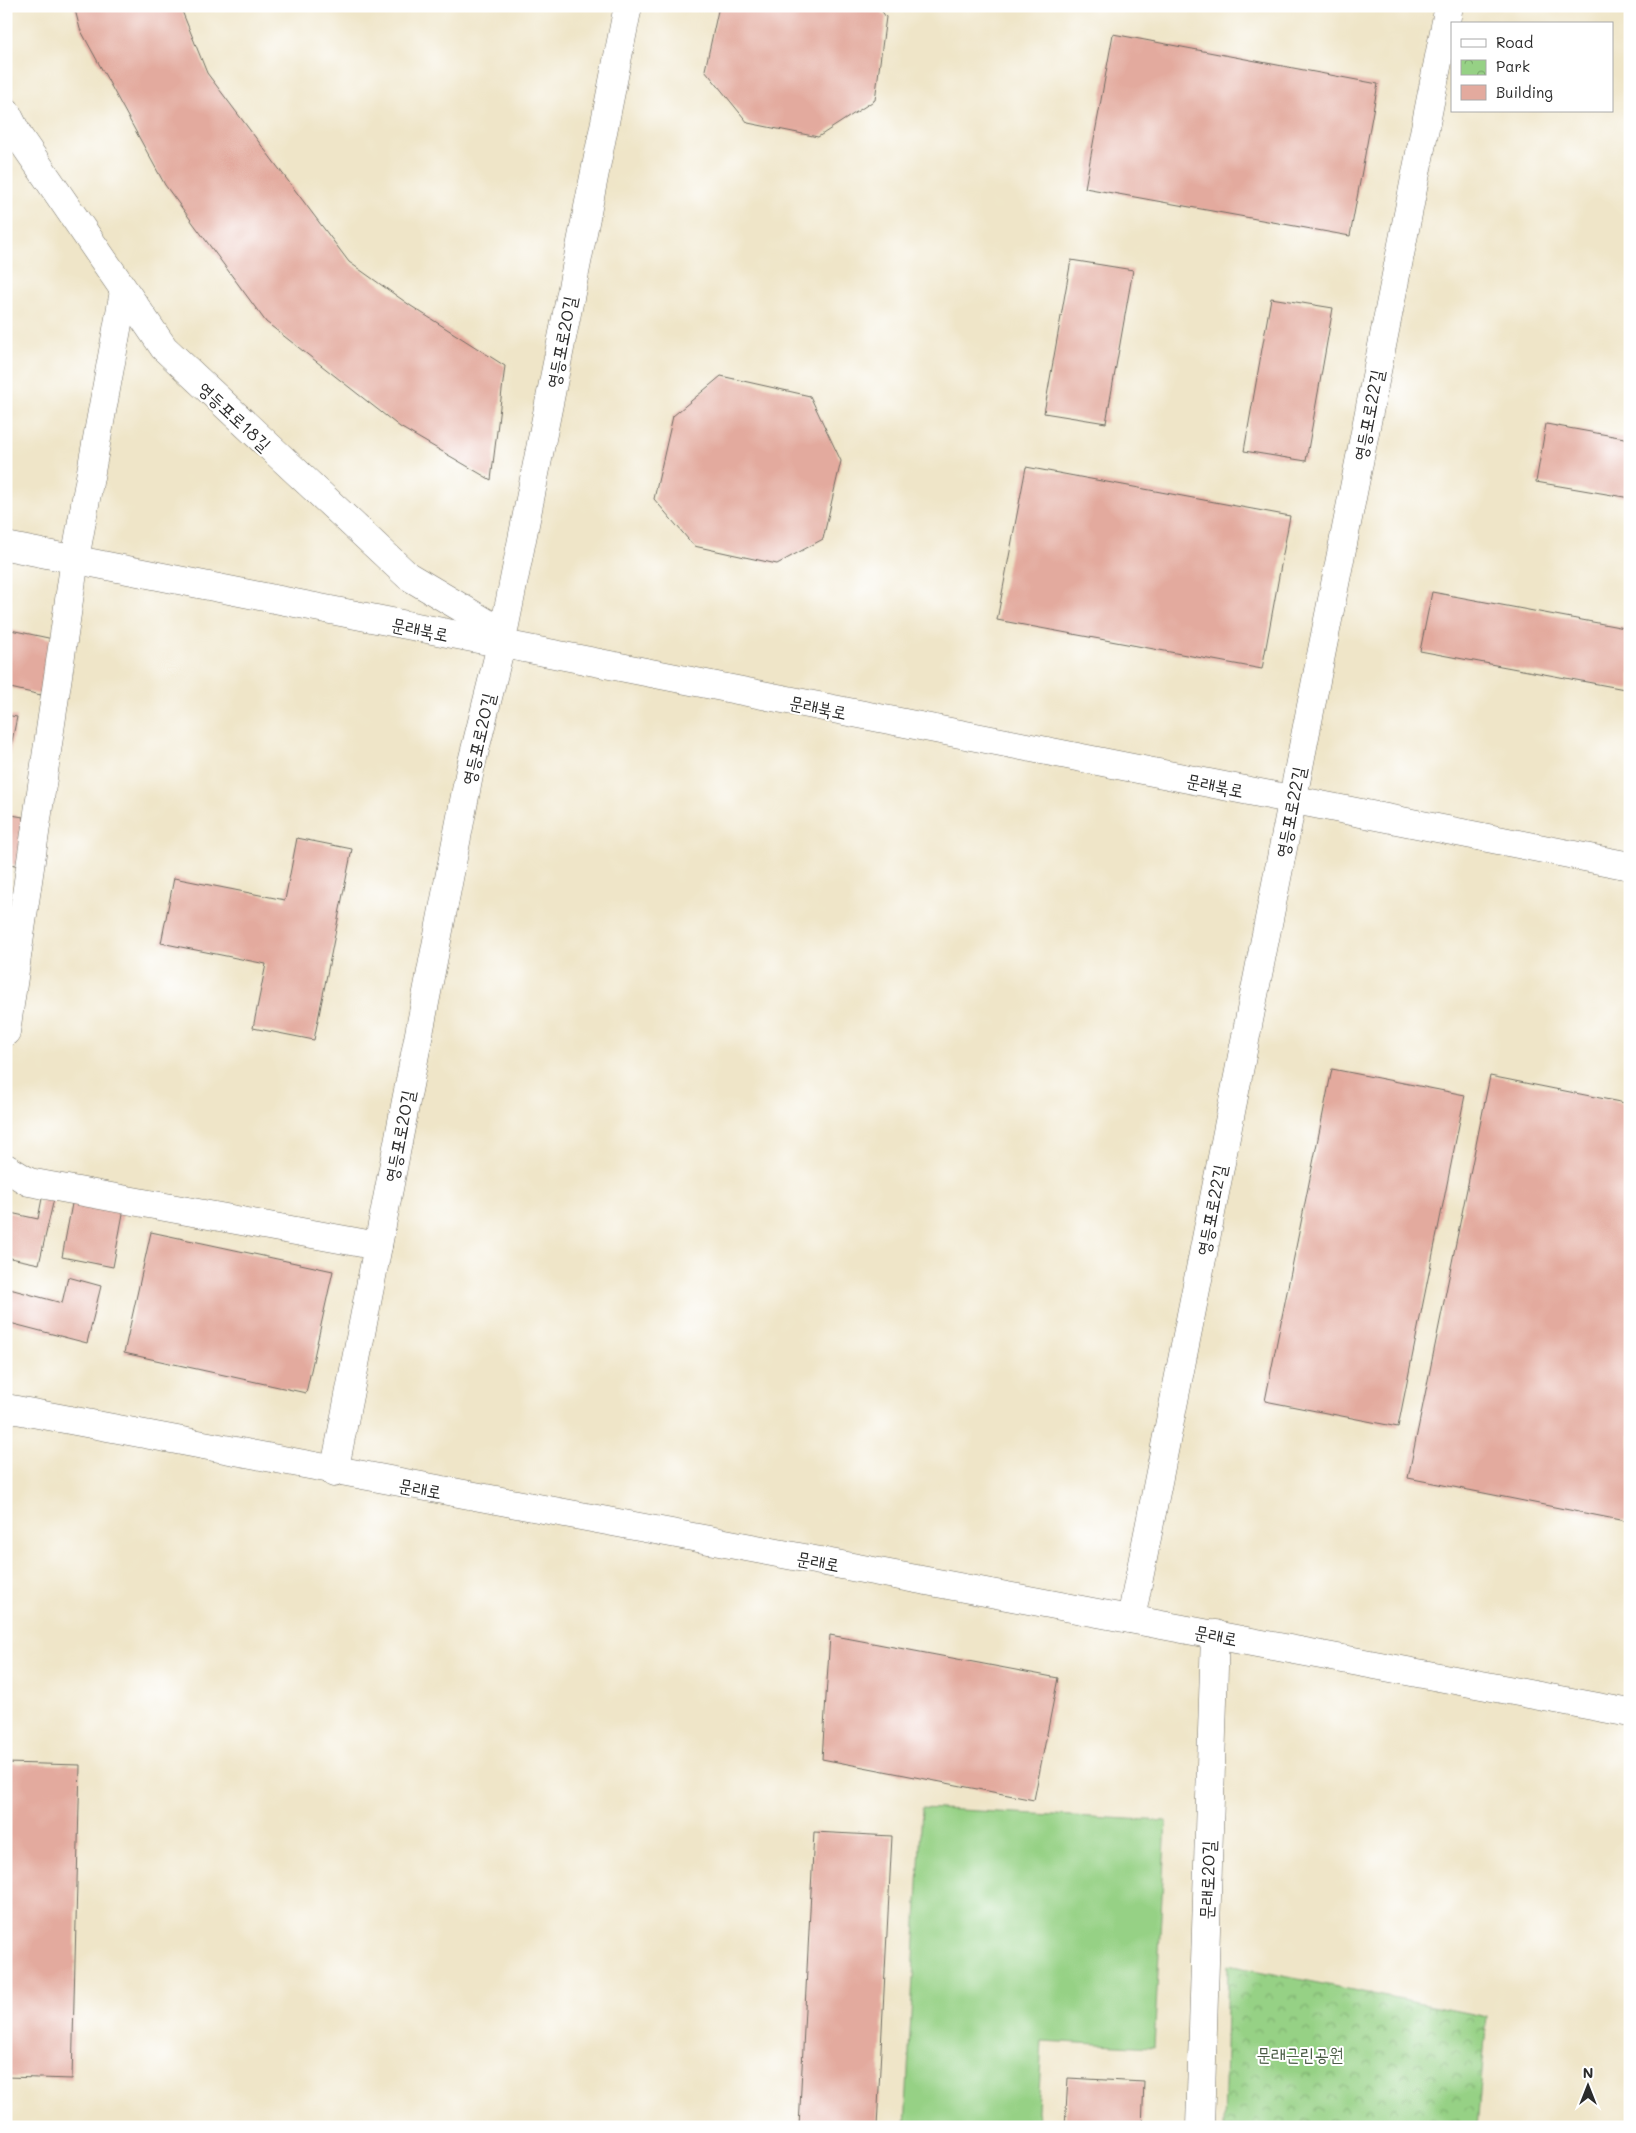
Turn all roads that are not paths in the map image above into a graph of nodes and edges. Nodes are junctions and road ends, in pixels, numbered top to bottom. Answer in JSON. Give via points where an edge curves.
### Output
{"nodes":[{"id":1,"x":628,"y":6,"type":"edge"},
{"id":2,"x":1449,"y":6,"type":"edge"},
{"id":3,"x":6,"y":111,"type":"edge"},
{"id":4,"x":13,"y":142,"type":"edge"},
{"id":5,"x":124,"y":291,"type":"junction"},
{"id":6,"x":6,"y":546,"type":"edge"},
{"id":7,"x":75,"y":559,"type":"junction"},
{"id":8,"x":501,"y":645,"type":"junction"},
{"id":9,"x":1292,"y":800,"type":"junction"},
{"id":10,"x":1630,"y":866,"type":"edge"},
{"id":11,"x":6,"y":1032,"type":"edge"},
{"id":12,"x":6,"y":1168,"type":"edge"},
{"id":13,"x":378,"y":1246,"type":"junction"},
{"id":14,"x":6,"y":1408,"type":"edge"},
{"id":15,"x":334,"y":1473,"type":"junction"},
{"id":16,"x":1131,"y":1619,"type":"junction"},
{"id":17,"x":1215,"y":1634,"type":"junction"},
{"id":18,"x":1630,"y":1713,"type":"edge"},
{"id":19,"x":1200,"y":2127,"type":"edge"}],
"edges":[{"from":1,"to":8,"type":"street","name":"영등포로20길"},
{"from":2,"to":9,"type":"street","name":"영등포로22길"},
{"from":3,"to":4,"type":"street","name":"영등포로18길"},
{"from":4,"to":5,"type":"street","name":"영등포로18길"},
{"from":5,"to":7,"type":"street"},
{"from":5,"to":8,"type":"street","name":"영등포로18길","via":[[164,348],[229,411],[408,576],[492,626]]},
{"from":6,"to":7,"type":"street","name":"문래북로"},
{"from":7,"to":8,"type":"street","name":"문래북로"},
{"from":7,"to":11,"type":"street"},
{"from":8,"to":9,"type":"street","name":"문래북로"},
{"from":8,"to":13,"type":"street","name":"영등포로20길","via":[[470,770]]},
{"from":9,"to":10,"type":"street","name":"문래북로"},
{"from":9,"to":16,"type":"street","name":"영등포로22길"},
{"from":12,"to":13,"type":"street","via":[[29,1182]]},
{"from":13,"to":15,"type":"street","name":"영등포로20길"},
{"from":14,"to":15,"type":"street","name":"문래로"},
{"from":15,"to":16,"type":"street","name":"문래로"},
{"from":16,"to":17,"type":"street","name":"문래로"},
{"from":17,"to":18,"type":"street","name":"문래로"},
{"from":17,"to":19,"type":"street","name":"문래로20길"}]}
